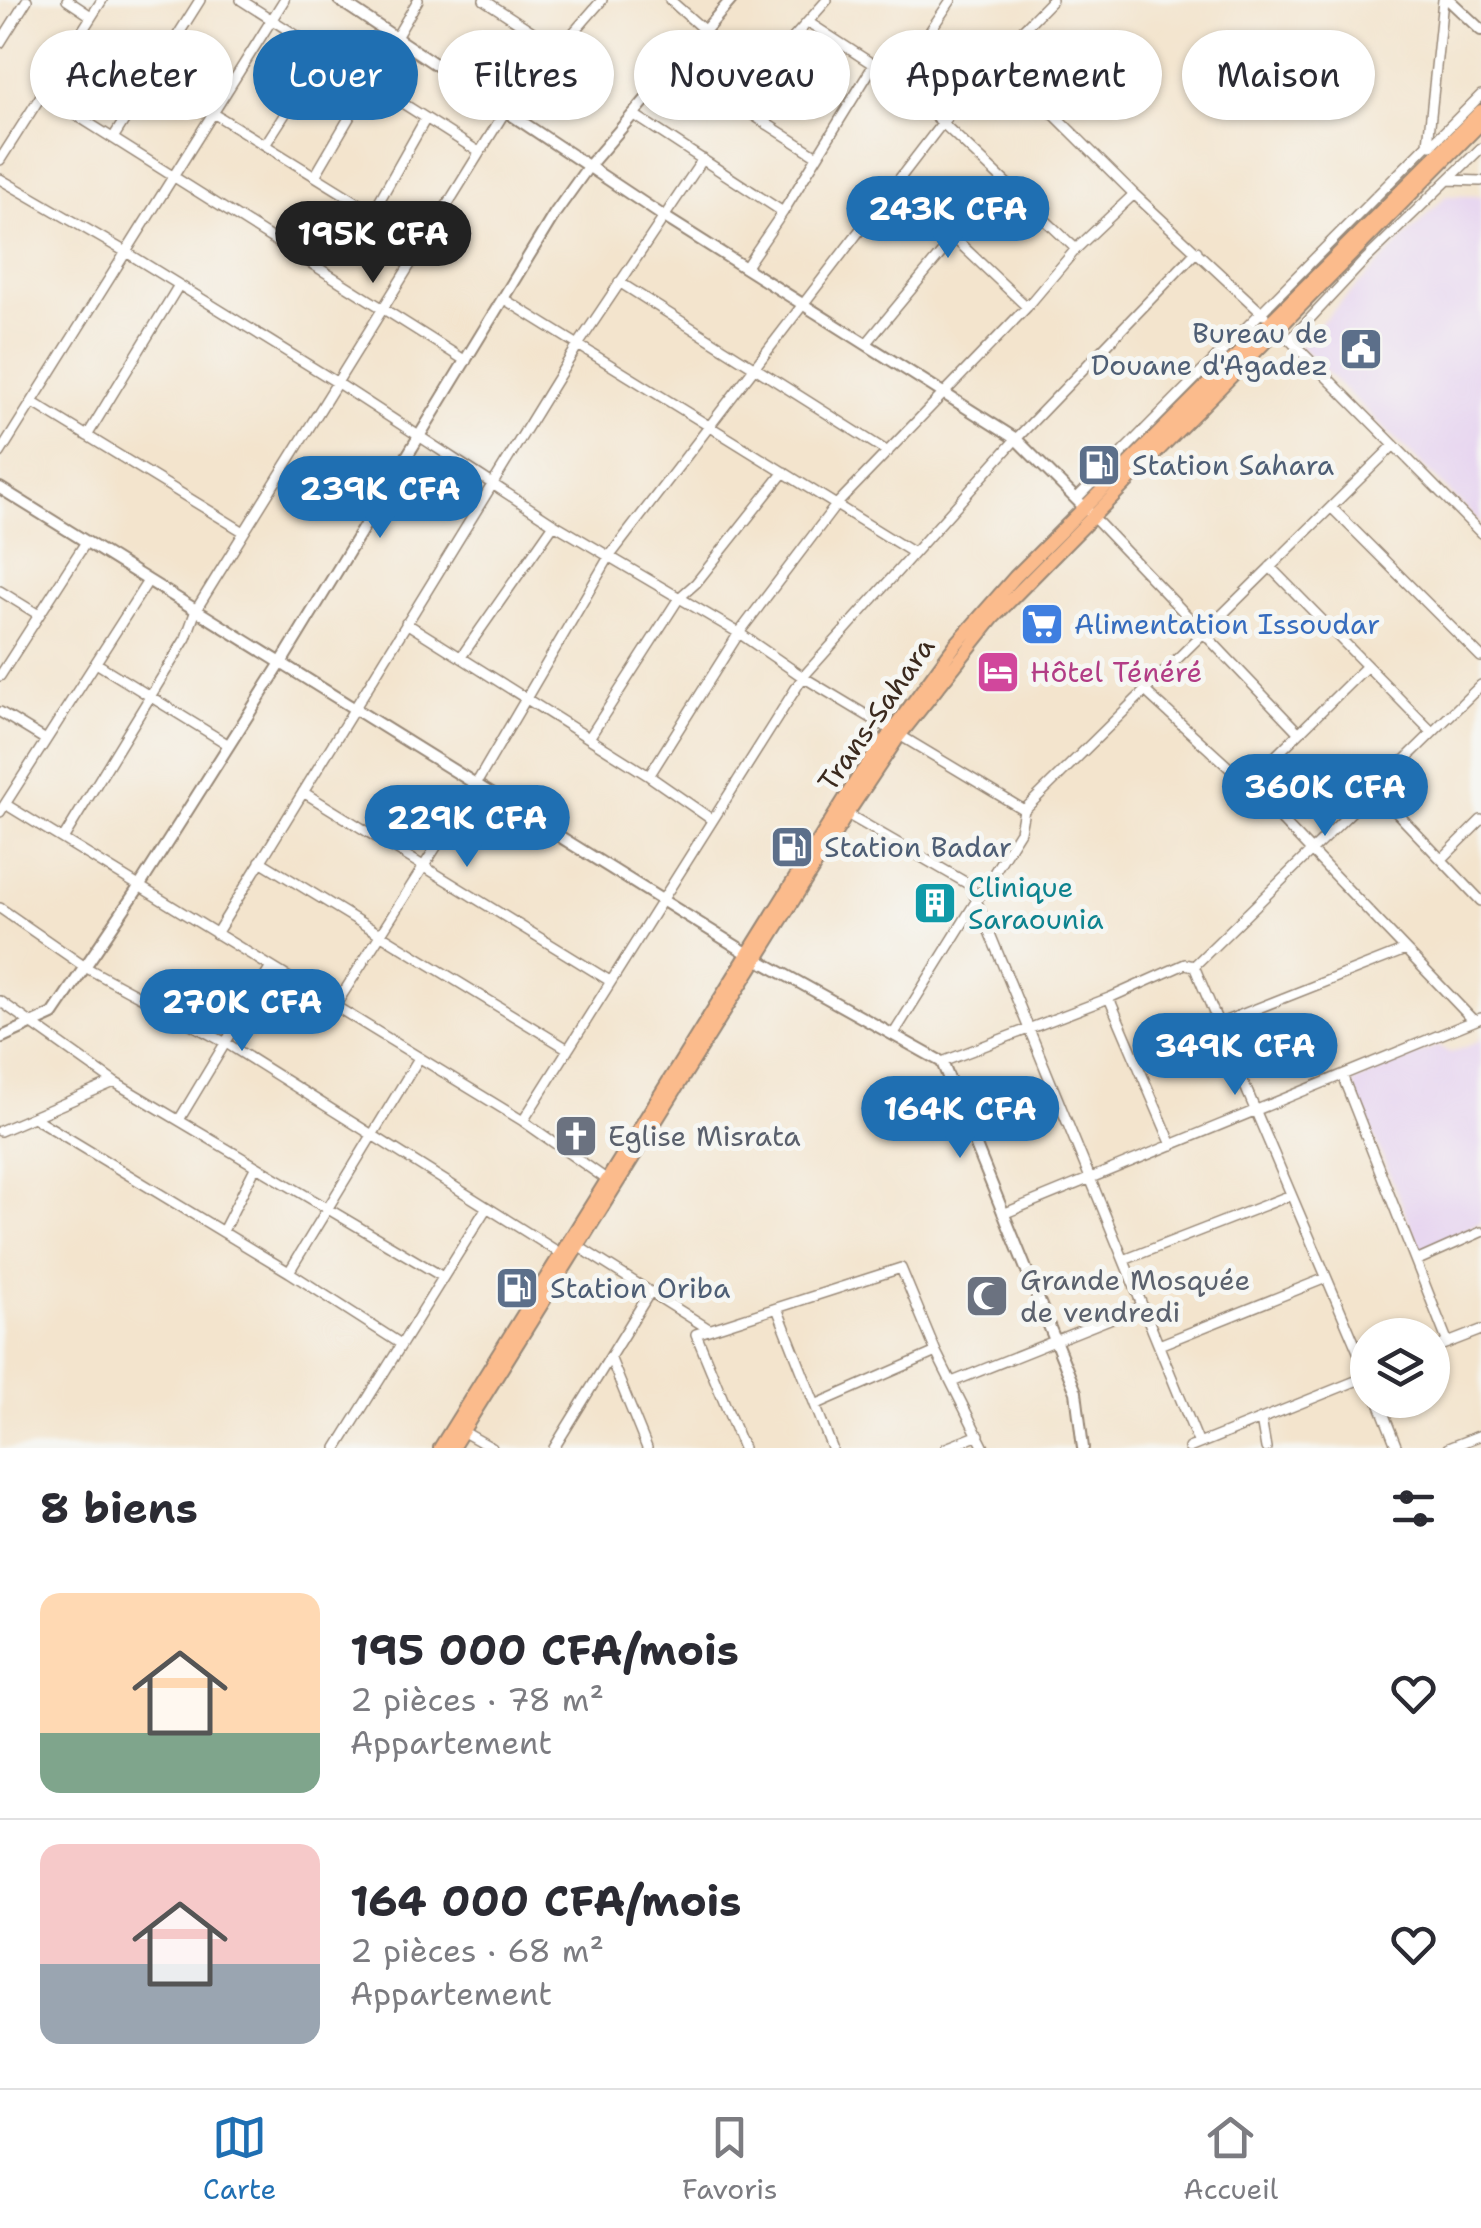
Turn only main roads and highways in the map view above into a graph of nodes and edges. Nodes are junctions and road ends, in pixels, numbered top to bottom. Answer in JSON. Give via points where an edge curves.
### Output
{"nodes":[{"id":1,"x":1481,"y":111,"type":"edge"},
{"id":2,"x":1481,"y":123,"type":"edge"},
{"id":3,"x":1271,"y":321,"type":"junction"},
{"id":4,"x":896,"y":733,"type":"junction"},
{"id":5,"x":830,"y":832,"type":"junction"},
{"id":6,"x":635,"y":1144,"type":"junction"},
{"id":7,"x":574,"y":1243,"type":"junction"},
{"id":8,"x":467,"y":1415,"type":"junction"},
{"id":9,"x":440,"y":1448,"type":"edge"},
{"id":10,"x":452,"y":1448,"type":"edge"}],
"edges":[{"from":1,"to":3,"type":"main road","name":"Trans-Sahara"},
{"from":2,"to":3,"type":"main road","name":"Trans-Sahara"},
{"from":3,"to":4,"type":"main road","name":"Trans-Sahara","via":[[1084,507]]},
{"from":4,"to":5,"type":"main road","name":"Trans-Sahara"},
{"from":4,"to":5,"type":"main road","name":"Trans-Sahara"},
{"from":5,"to":6,"type":"main road","name":"Trans-Sahara"},
{"from":6,"to":7,"type":"main road","name":"Trans-Sahara"},
{"from":6,"to":7,"type":"main road","name":"Trans-Sahara","via":[[606,1179]]},
{"from":7,"to":8,"type":"main road","name":"Trans-Sahara"},
{"from":8,"to":9,"type":"main road","name":"Trans-Sahara"},
{"from":8,"to":10,"type":"main road","name":"Trans-Sahara"}]}
